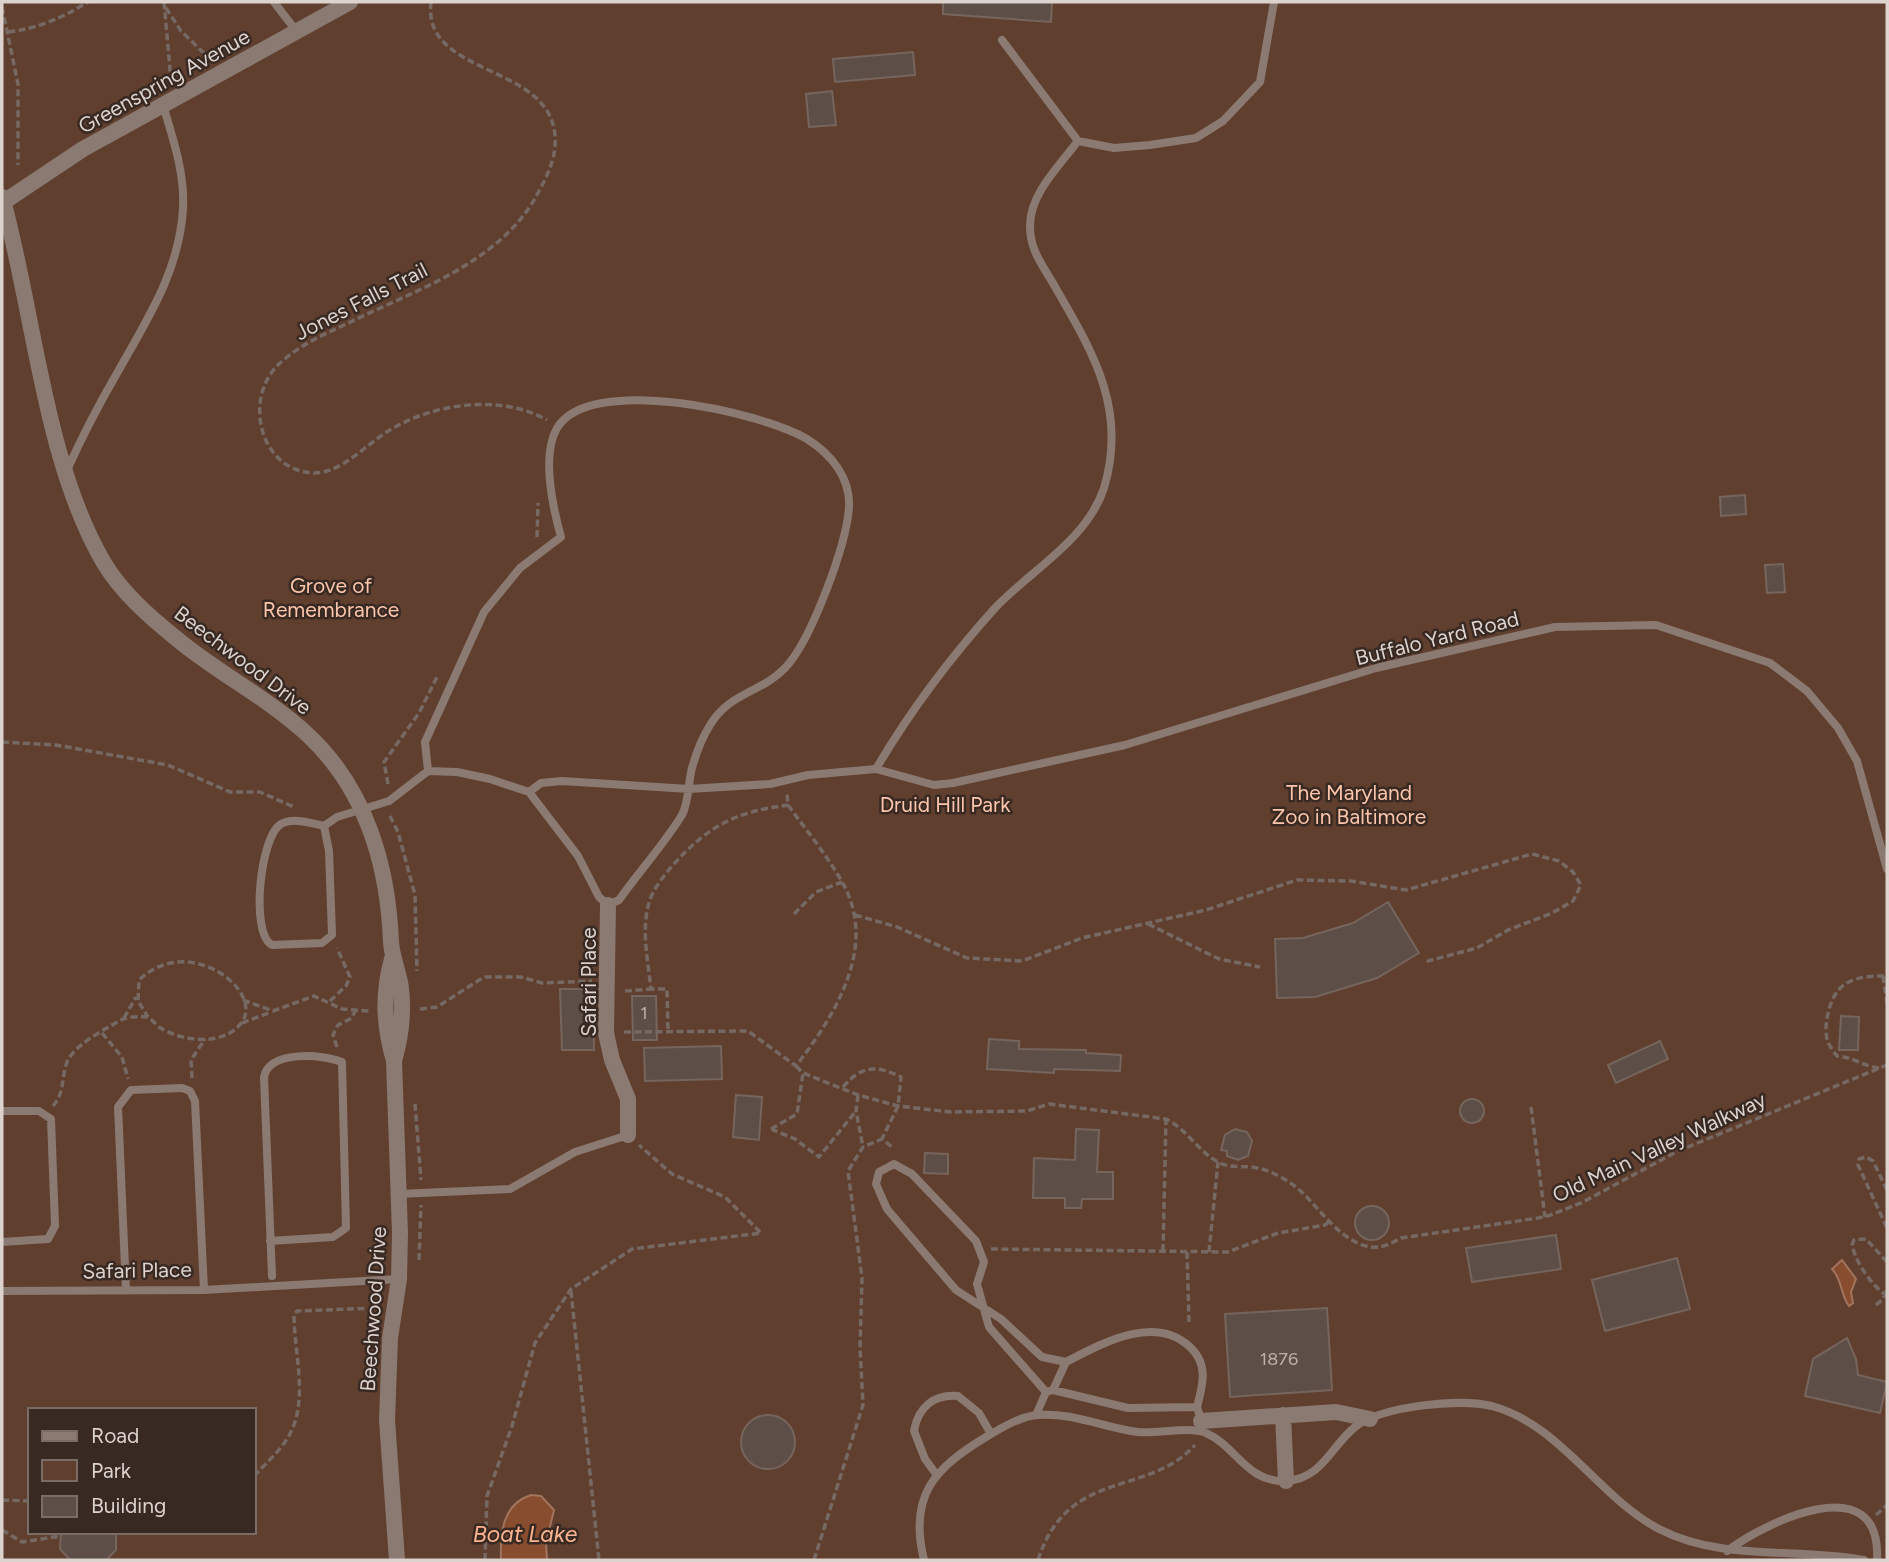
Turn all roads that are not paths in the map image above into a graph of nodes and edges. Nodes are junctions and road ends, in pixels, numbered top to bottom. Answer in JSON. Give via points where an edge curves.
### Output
{"nodes":[{"id":1,"x":274,"y":2,"type":"edge"},
{"id":2,"x":350,"y":2,"type":"edge"},
{"id":3,"x":1274,"y":2,"type":"edge"},
{"id":4,"x":297,"y":32,"type":"junction"},
{"id":5,"x":1002,"y":40,"type":"dead end"},
{"id":6,"x":163,"y":105,"type":"junction"},
{"id":7,"x":1078,"y":141,"type":"junction"},
{"id":8,"x":2,"y":201,"type":"edge"},
{"id":9,"x":67,"y":470,"type":"junction"},
{"id":10,"x":876,"y":769,"type":"junction"},
{"id":11,"x":428,"y":771,"type":"junction"},
{"id":12,"x":689,"y":789,"type":"junction"},
{"id":13,"x":529,"y":792,"type":"junction"},
{"id":14,"x":362,"y":810,"type":"junction"},
{"id":15,"x":324,"y":826,"type":"junction"},
{"id":16,"x":1887,"y":869,"type":"edge"},
{"id":17,"x":608,"y":905,"type":"junction"},
{"id":18,"x":2,"y":1111,"type":"edge"},
{"id":19,"x":628,"y":1135,"type":"joint"},
{"id":20,"x":400,"y":1194,"type":"junction"},
{"id":21,"x":271,"y":1241,"type":"junction"},
{"id":22,"x":2,"y":1242,"type":"edge"},
{"id":23,"x":272,"y":1276,"type":"dead end"},
{"id":24,"x":399,"y":1279,"type":"junction"},
{"id":25,"x":126,"y":1290,"type":"junction"},
{"id":26,"x":204,"y":1290,"type":"junction"},
{"id":27,"x":2,"y":1291,"type":"edge"},
{"id":28,"x":981,"y":1305,"type":"junction"},
{"id":29,"x":1066,"y":1362,"type":"junction"},
{"id":30,"x":1049,"y":1391,"type":"junction"},
{"id":31,"x":1036,"y":1415,"type":"junction"},
{"id":32,"x":1283,"y":1416,"type":"junction"},
{"id":33,"x":1370,"y":1419,"type":"junction"},
{"id":34,"x":1201,"y":1420,"type":"junction"},
{"id":35,"x":991,"y":1434,"type":"junction"},
{"id":36,"x":936,"y":1474,"type":"junction"},
{"id":37,"x":1286,"y":1481,"type":"junction"},
{"id":38,"x":1727,"y":1551,"type":"junction"},
{"id":39,"x":397,"y":1560,"type":"edge"},
{"id":40,"x":924,"y":1560,"type":"edge"},
{"id":41,"x":1864,"y":1560,"type":"edge"},
{"id":42,"x":1877,"y":1560,"type":"edge"}],
"edges":[{"from":1,"to":4,"type":"lane"},
{"from":2,"to":4,"type":"street","name":"Greenspring Avenue"},
{"from":3,"to":7,"type":"lane","via":[[1260,82],[1223,121],[1196,138],[1150,145],[1114,148]]},
{"from":4,"to":6,"type":"street","name":"Greenspring Avenue"},
{"from":5,"to":7,"type":"lane"},
{"from":6,"to":8,"type":"street","name":"Greenspring Avenue"},
{"from":6,"to":9,"type":"lane","via":[[182,179],[183,207],[174,264],[148,323],[90,419]]},
{"from":7,"to":10,"type":"lane","via":[[1037,197],[1030,226],[1035,254],[1104,378],[1111,408],[1104,488],[1087,521],[997,607],[943,669],[903,722]]},
{"from":8,"to":9,"type":"street","name":"Beechwood Drive"},
{"from":9,"to":14,"type":"street","name":"Beechwood Drive","via":[[105,565],[131,597],[193,653],[309,736]]},
{"from":10,"to":12,"type":"lane","via":[[808,775],[770,784]]},
{"from":10,"to":16,"type":"lane","name":"Buffalo Yard Road","via":[[933,785],[953,783],[1125,745],[1376,668],[1555,627],[1656,625],[1770,663],[1807,691],[1838,728],[1857,761]]},
{"from":11,"to":12,"type":"lane","via":[[425,743],[484,612],[520,568],[561,537],[551,498],[551,440],[557,427],[583,408],[649,400],[694,404],[785,429],[825,453],[845,481],[849,508],[832,572],[801,642],[785,668],[722,708],[698,748]]},
{"from":11,"to":13,"type":"lane","via":[[479,776]]},
{"from":11,"to":14,"type":"lane","via":[[389,801]]},
{"from":12,"to":13,"type":"lane","via":[[562,781],[541,783]]},
{"from":12,"to":17,"type":"lane","via":[[683,813],[619,900]]},
{"from":13,"to":17,"type":"lane","name":"Safari Place","via":[[578,856],[598,897]]},
{"from":14,"to":15,"type":"lane"},
{"from":14,"to":20,"type":"street","name":"Beechwood Drive","via":[[385,873],[392,957],[385,985],[386,1034],[394,1061]]},
{"from":15,"to":15,"type":"lane","via":[[284,822],[272,833],[261,878],[260,919],[263,937],[272,945],[322,943],[330,938],[329,851]]},
{"from":17,"to":19,"type":"street","name":"Safari Place","via":[[606,1033],[628,1099]]},
{"from":18,"to":22,"type":"lane","via":[[47,1113],[51,1119],[53,1233],[41,1240]]},
{"from":19,"to":20,"type":"lane","via":[[575,1152],[510,1189]]},
{"from":20,"to":24,"type":"street","name":"Beechwood Drive"},
{"from":21,"to":21,"type":"lane","via":[[265,1069],[276,1059],[329,1056],[342,1062],[346,1228],[333,1237]]},
{"from":21,"to":23,"type":"lane"},
{"from":24,"to":26,"type":"lane","name":"Safari Place"},
{"from":24,"to":39,"type":"street","name":"Beechwood Drive","via":[[390,1338],[387,1420]]},
{"from":25,"to":26,"type":"lane","name":"Safari Place"},
{"from":25,"to":26,"type":"lane","via":[[118,1107],[131,1090],[182,1088],[190,1091],[195,1101]]},
{"from":25,"to":27,"type":"lane","name":"Safari Place"},
{"from":28,"to":28,"type":"lane","via":[[977,1284],[984,1262],[981,1249],[912,1174],[894,1164],[879,1171],[879,1193],[899,1225],[956,1290]]},
{"from":28,"to":29,"type":"lane","via":[[1042,1357]]},
{"from":28,"to":30,"type":"lane","via":[[989,1328]]},
{"from":29,"to":30,"type":"lane"},
{"from":29,"to":34,"type":"lane","via":[[1124,1336],[1158,1332],[1174,1336],[1196,1353],[1203,1366]]},
{"from":30,"to":31,"type":"lane"},
{"from":30,"to":34,"type":"lane"},
{"from":31,"to":34,"type":"lane","via":[[1058,1415],[1139,1432]]},
{"from":31,"to":35,"type":"lane"},
{"from":32,"to":33,"type":"street","via":[[1336,1412]]},
{"from":32,"to":34,"type":"street"},
{"from":32,"to":37,"type":"street"},
{"from":33,"to":37,"type":"lane","via":[[1356,1426],[1314,1471]]},
{"from":33,"to":38,"type":"lane","via":[[1444,1403],[1494,1407],[1541,1430],[1615,1498],[1658,1529]]},
{"from":34,"to":37,"type":"lane","via":[[1255,1474]]},
{"from":35,"to":36,"type":"lane"},
{"from":35,"to":36,"type":"lane","via":[[979,1413],[958,1396],[934,1399],[922,1409],[914,1431]]},
{"from":36,"to":40,"type":"lane","via":[[925,1496],[919,1529]]},
{"from":38,"to":41,"type":"lane"},
{"from":38,"to":42,"type":"lane","via":[[1767,1524],[1826,1508],[1856,1513],[1869,1521],[1878,1542]]}]}
